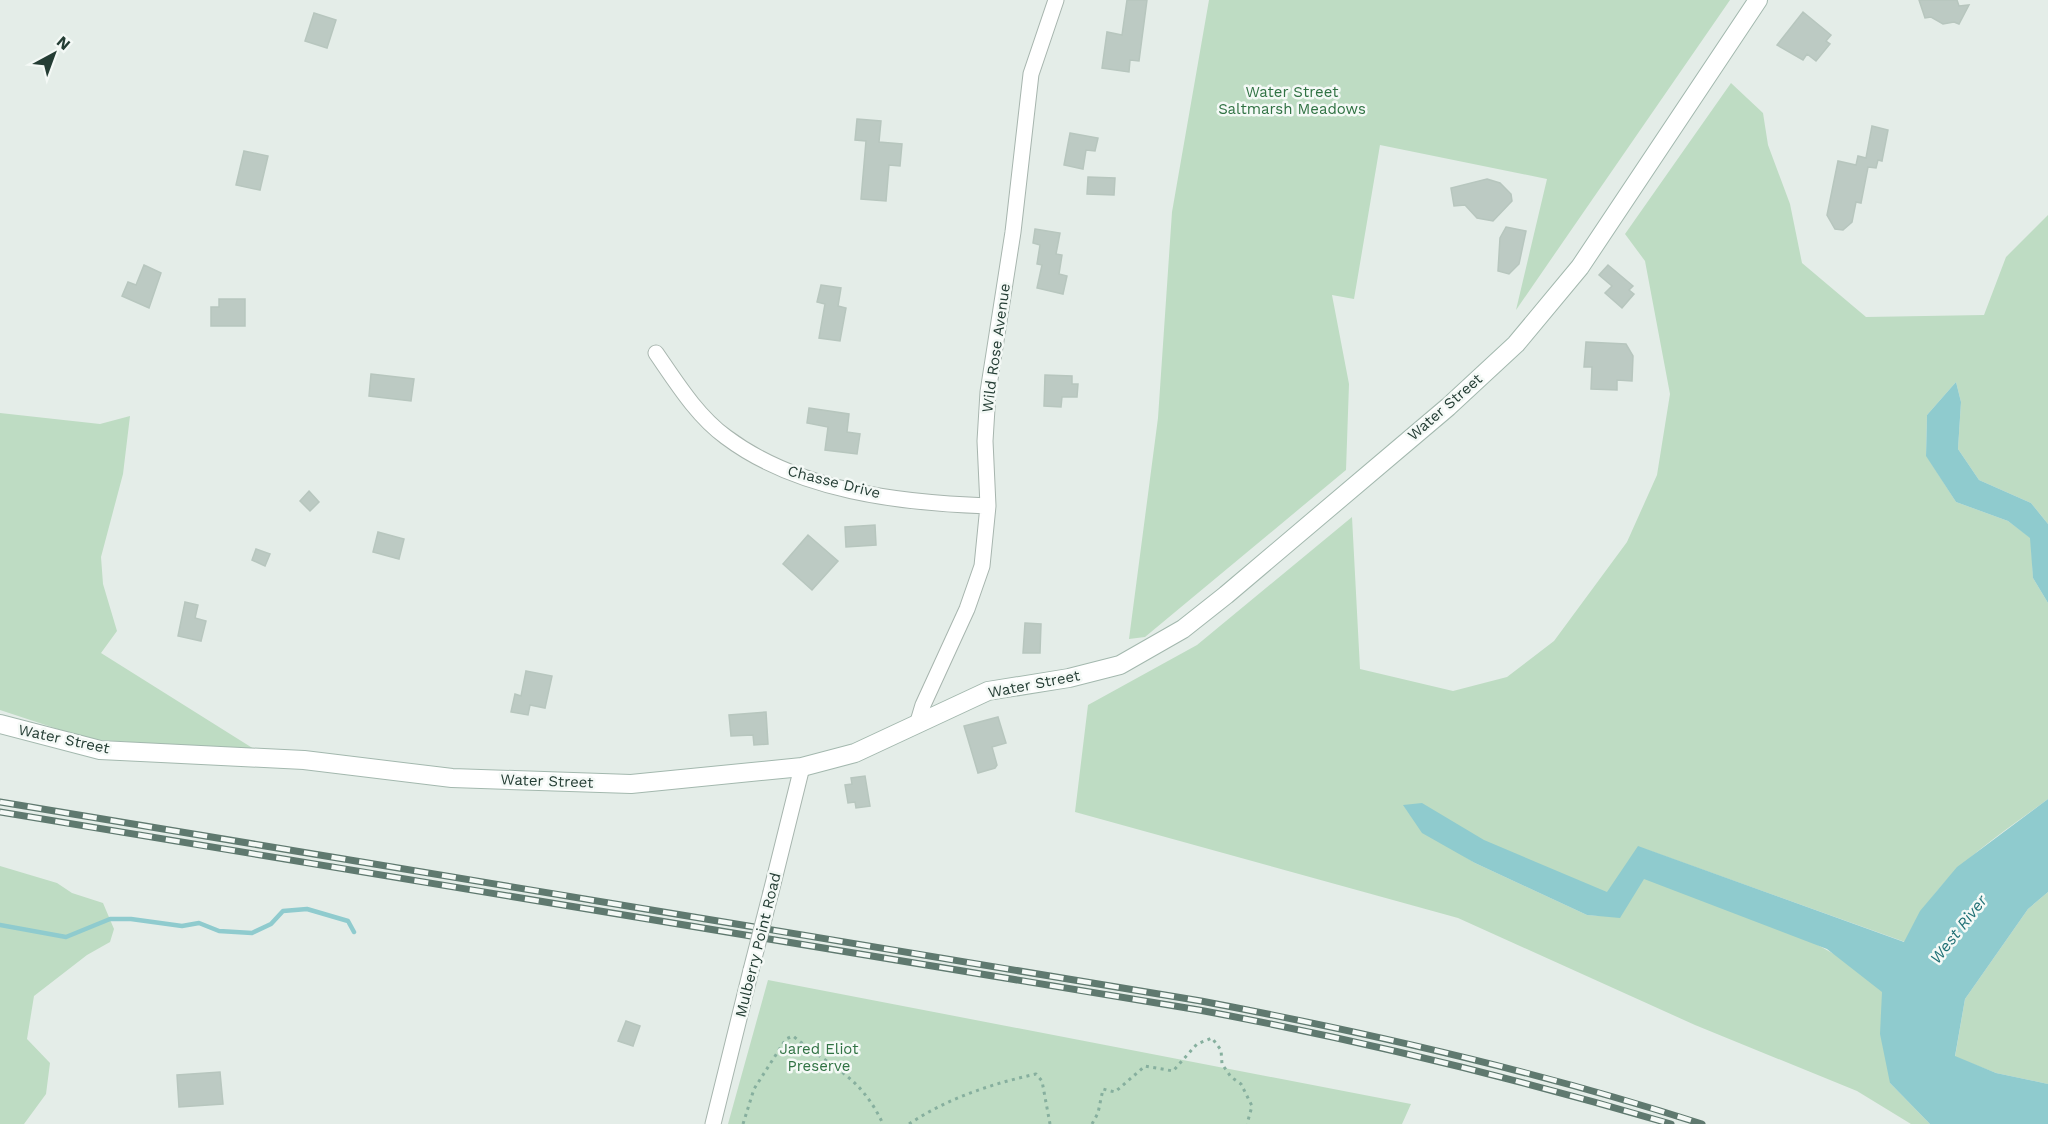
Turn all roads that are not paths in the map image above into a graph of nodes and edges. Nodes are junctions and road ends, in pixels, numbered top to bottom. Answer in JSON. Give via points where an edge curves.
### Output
{"nodes":[{"id":1,"x":1056,"y":0,"type":"edge"},
{"id":2,"x":1758,"y":0,"type":"edge"},
{"id":3,"x":656,"y":353,"type":"dead end"},
{"id":4,"x":988,"y":506,"type":"junction"},
{"id":5,"x":0,"y":724,"type":"edge"},
{"id":6,"x":917,"y":724,"type":"junction"},
{"id":7,"x":802,"y":767,"type":"junction"},
{"id":8,"x":713,"y":1124,"type":"edge"}],
"edges":[{"from":1,"to":4,"type":"street","name":"Wild Rose Avenue","via":[[1036,56],[1026,105],[1013,232],[988,392]]},
{"from":2,"to":6,"type":"main road","name":"Water Street","via":[[1580,267],[1516,344],[1448,407],[1226,595],[1149,650],[1120,665],[1069,678],[988,691]]},
{"from":3,"to":4,"type":"street","name":"Chasse Drive","via":[[724,436],[784,470],[848,489]]},
{"from":4,"to":6,"type":"street","name":"Wild Rose Avenue","via":[[984,551],[975,588]]},
{"from":5,"to":7,"type":"main road","name":"Water Street","via":[[100,750],[304,760],[452,778],[631,784]]},
{"from":6,"to":7,"type":"main road","name":"Water Street","via":[[855,753]]},
{"from":7,"to":8,"type":"street","name":"Mulberry Point Road","bridge":true}]}
